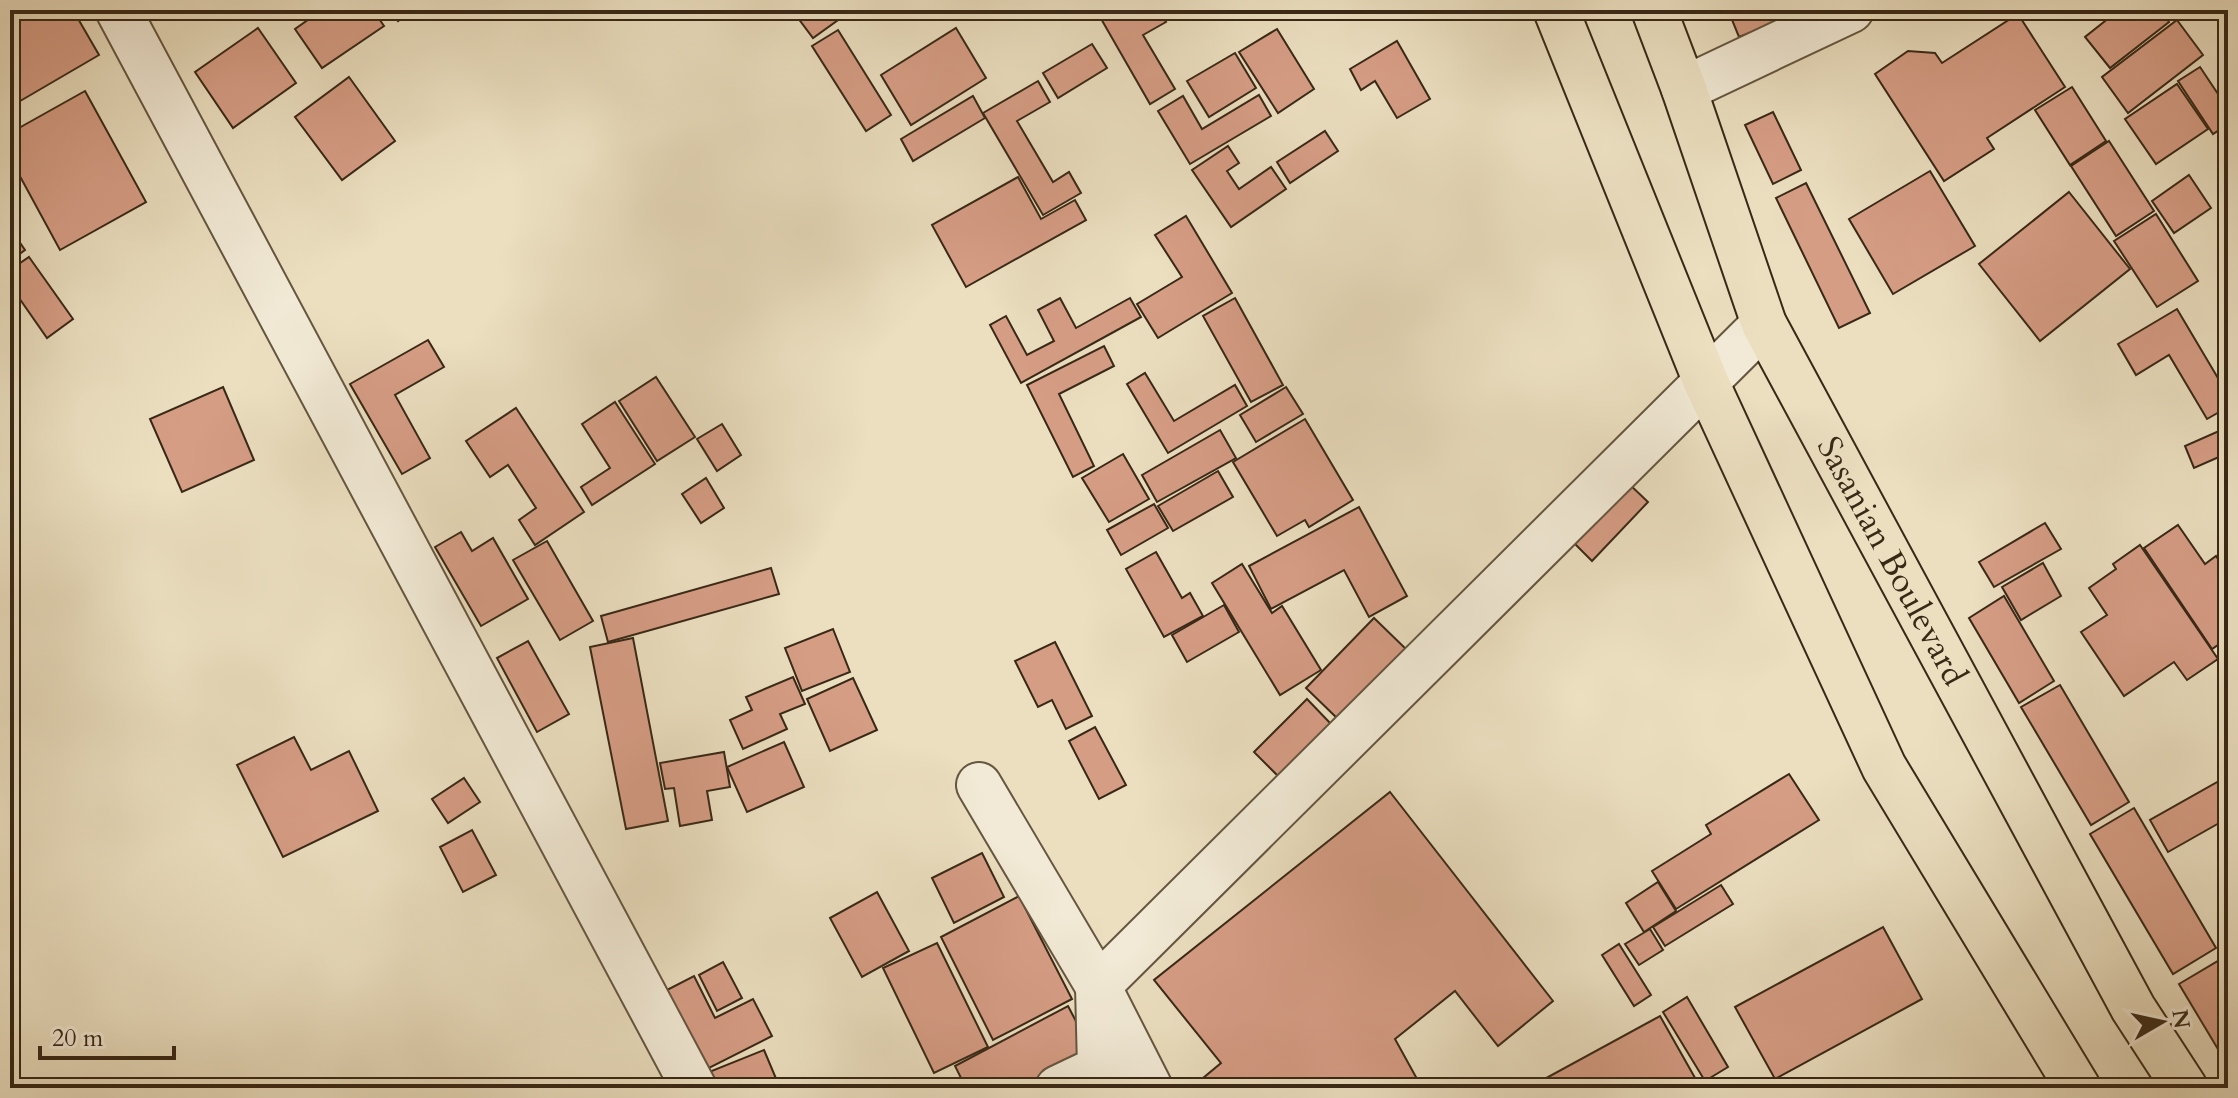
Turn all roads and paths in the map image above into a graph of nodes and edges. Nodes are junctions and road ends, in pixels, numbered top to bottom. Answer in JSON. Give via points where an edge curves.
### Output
{"nodes":[{"id":1,"x":118,"y":10,"type":"edge"},
{"id":2,"x":1556,"y":10,"type":"edge"},
{"id":3,"x":1654,"y":10,"type":"edge"},
{"id":4,"x":1851,"y":10,"type":"edge"},
{"id":5,"x":1684,"y":89,"type":"junction"},
{"id":6,"x":1764,"y":324,"type":"junction"},
{"id":7,"x":1706,"y":382,"type":"junction"},
{"id":8,"x":979,"y":785,"type":"dead end"},
{"id":9,"x":1098,"y":986,"type":"junction"},
{"id":10,"x":694,"y":1088,"type":"edge"},
{"id":11,"x":1058,"y":1088,"type":"edge"},
{"id":12,"x":1150,"y":1088,"type":"edge"},
{"id":13,"x":2078,"y":1088,"type":"edge"},
{"id":14,"x":2185,"y":1088,"type":"edge"}],
"edges":[{"from":1,"to":10,"type":"street"},
{"from":2,"to":7,"type":"highway"},
{"from":3,"to":5,"type":"highway","name":"Sasanian Boulevard"},
{"from":4,"to":5,"type":"street"},
{"from":5,"to":6,"type":"highway","name":"Sasanian Boulevard"},
{"from":6,"to":7,"type":"street"},
{"from":6,"to":14,"type":"highway","name":"Sasanian Boulevard","via":[[2133,1008]]},
{"from":7,"to":9,"type":"street"},
{"from":7,"to":13,"type":"highway","via":[[1884,767]]},
{"from":8,"to":9,"type":"street"},
{"from":9,"to":11,"type":"street","via":[[1100,1068]]},
{"from":9,"to":12,"type":"street"}]}
